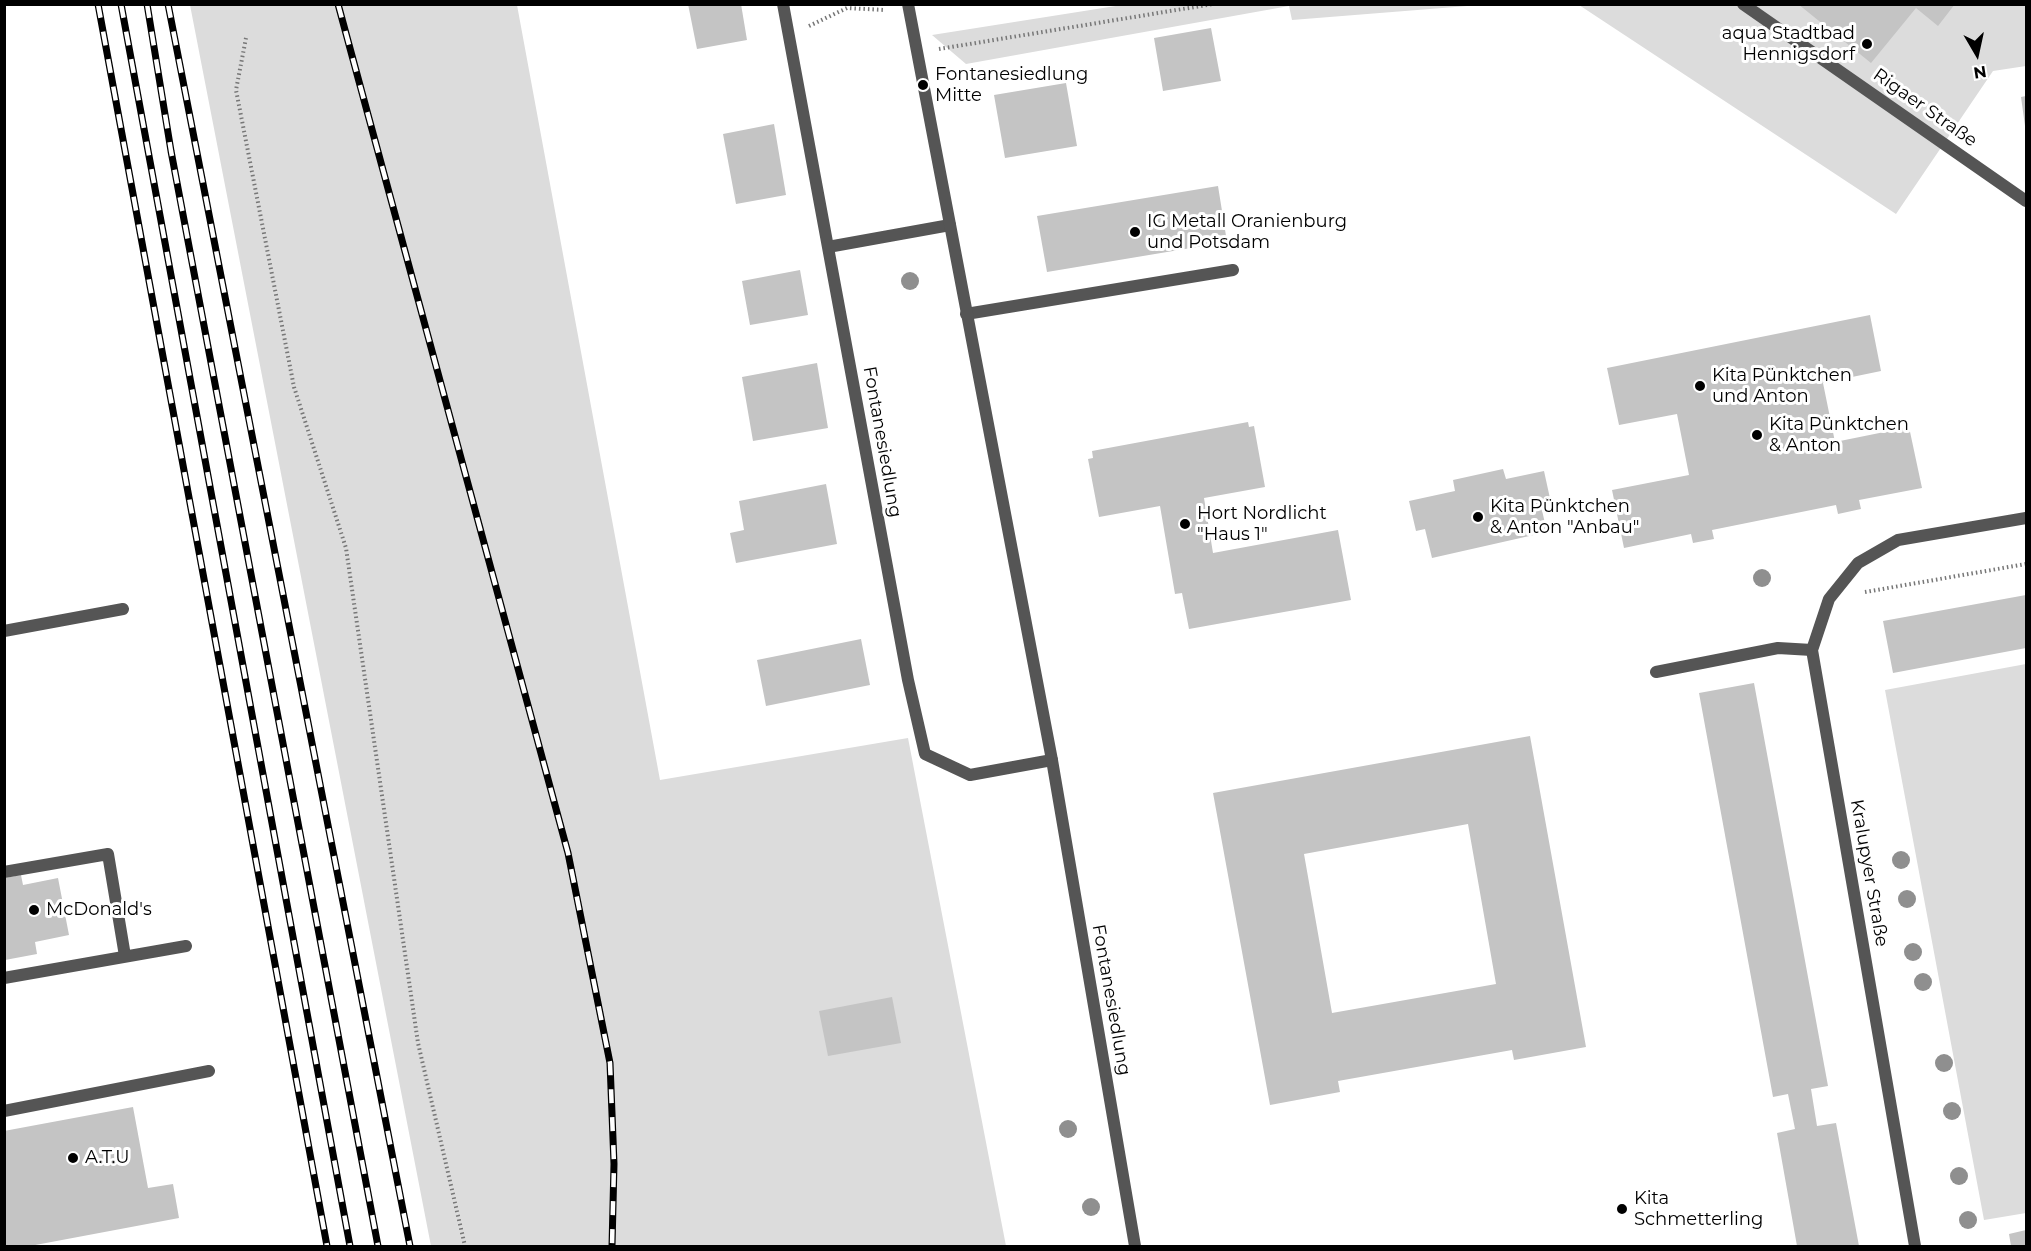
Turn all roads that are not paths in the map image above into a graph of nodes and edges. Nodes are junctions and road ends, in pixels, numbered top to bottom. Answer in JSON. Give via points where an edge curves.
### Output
{"nodes":[{"id":1,"x":783,"y":4,"type":"edge"},
{"id":2,"x":1743,"y":4,"type":"edge"},
{"id":3,"x":909,"y":8,"type":"edge"},
{"id":4,"x":2026,"y":201,"type":"edge"},
{"id":5,"x":950,"y":225,"type":"junction"},
{"id":6,"x":828,"y":247,"type":"junction"},
{"id":7,"x":1233,"y":270,"type":"dead end"},
{"id":8,"x":966,"y":314,"type":"junction"},
{"id":9,"x":2026,"y":519,"type":"edge"},
{"id":10,"x":123,"y":609,"type":"dead end"},
{"id":11,"x":4,"y":631,"type":"edge"},
{"id":12,"x":1812,"y":650,"type":"junction"},
{"id":13,"x":1656,"y":672,"type":"dead end"},
{"id":14,"x":1052,"y":760,"type":"junction"},
{"id":15,"x":4,"y":872,"type":"edge"},
{"id":16,"x":186,"y":946,"type":"dead end"},
{"id":17,"x":125,"y":956,"type":"junction"},
{"id":18,"x":4,"y":978,"type":"edge"},
{"id":19,"x":209,"y":1071,"type":"dead end"},
{"id":20,"x":4,"y":1111,"type":"edge"},
{"id":21,"x":1135,"y":1246,"type":"edge"},
{"id":22,"x":1915,"y":1246,"type":"edge"}],
"edges":[{"from":1,"to":6,"type":"street","name":"Fontanesiedlung"},
{"from":2,"to":4,"type":"street","name":"Rigaer Straße"},
{"from":3,"to":5,"type":"street","name":"Fontanesiedlung"},
{"from":5,"to":6,"type":"street"},
{"from":5,"to":8,"type":"street","name":"Fontanesiedlung"},
{"from":6,"to":14,"type":"street","name":"Fontanesiedlung","via":[[925,754],[970,775]]},
{"from":7,"to":8,"type":"street"},
{"from":8,"to":14,"type":"street","name":"Fontanesiedlung"},
{"from":9,"to":12,"type":"street","name":"Kralupyer Straße","via":[[1898,540],[1858,563],[1829,599]]},
{"from":10,"to":11,"type":"street"},
{"from":12,"to":13,"type":"street","via":[[1778,648]]},
{"from":12,"to":22,"type":"street","name":"Kralupyer Straße"},
{"from":14,"to":21,"type":"street","name":"Fontanesiedlung"},
{"from":15,"to":17,"type":"street","via":[[108,854]]},
{"from":16,"to":17,"type":"street"},
{"from":17,"to":18,"type":"street"},
{"from":19,"to":20,"type":"street"}]}
